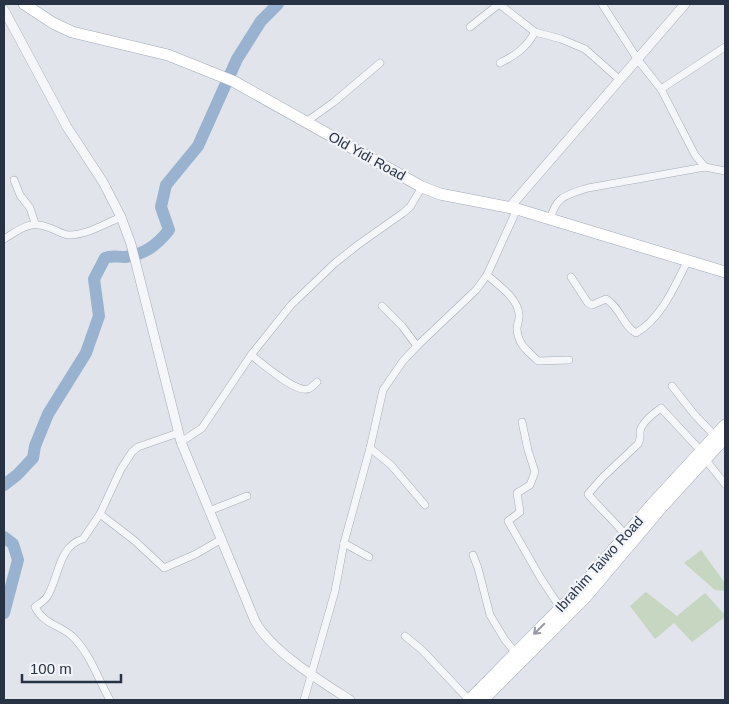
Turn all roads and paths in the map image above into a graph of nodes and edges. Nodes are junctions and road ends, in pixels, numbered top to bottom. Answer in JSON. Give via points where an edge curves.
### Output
{"nodes":[{"id":1,"x":24,"y":4,"type":"edge"},
{"id":2,"x":499,"y":4,"type":"edge"},
{"id":3,"x":602,"y":4,"type":"edge"},
{"id":4,"x":685,"y":4,"type":"edge"},
{"id":5,"x":4,"y":10,"type":"edge"},
{"id":6,"x":470,"y":27,"type":"dead end"},
{"id":7,"x":535,"y":32,"type":"junction"},
{"id":8,"x":725,"y":47,"type":"edge"},
{"id":9,"x":638,"y":60,"type":"junction"},
{"id":10,"x":380,"y":62,"type":"dead end"},
{"id":11,"x":500,"y":63,"type":"dead end"},
{"id":12,"x":620,"y":80,"type":"junction"},
{"id":13,"x":661,"y":89,"type":"junction"},
{"id":14,"x":306,"y":122,"type":"junction"},
{"id":15,"x":705,"y":167,"type":"junction"},
{"id":16,"x":725,"y":172,"type":"edge"},
{"id":17,"x":14,"y":180,"type":"dead end"},
{"id":18,"x":422,"y":188,"type":"junction"},
{"id":19,"x":513,"y":209,"type":"junction"},
{"id":20,"x":120,"y":217,"type":"junction"},
{"id":21,"x":550,"y":220,"type":"junction"},
{"id":22,"x":35,"y":224,"type":"junction"},
{"id":23,"x":4,"y":239,"type":"edge"},
{"id":24,"x":688,"y":260,"type":"junction"},
{"id":25,"x":725,"y":272,"type":"edge"},
{"id":26,"x":487,"y":275,"type":"junction"},
{"id":27,"x":571,"y":276,"type":"dead end"},
{"id":28,"x":382,"y":306,"type":"dead end"},
{"id":29,"x":417,"y":346,"type":"junction"},
{"id":30,"x":252,"y":354,"type":"junction"},
{"id":31,"x":570,"y":360,"type":"dead end"},
{"id":32,"x":317,"y":382,"type":"dead end"},
{"id":33,"x":672,"y":386,"type":"dead end"},
{"id":34,"x":522,"y":422,"type":"dead end"},
{"id":35,"x":725,"y":425,"type":"edge"},
{"id":36,"x":720,"y":437,"type":"edge"},
{"id":37,"x":180,"y":438,"type":"junction"},
{"id":38,"x":370,"y":448,"type":"junction"},
{"id":39,"x":703,"y":455,"type":"junction"},
{"id":40,"x":725,"y":484,"type":"edge"},
{"id":41,"x":247,"y":496,"type":"dead end"},
{"id":42,"x":425,"y":506,"type":"dead end"},
{"id":43,"x":209,"y":511,"type":"junction"},
{"id":44,"x":100,"y":514,"type":"junction"},
{"id":45,"x":626,"y":536,"type":"junction"},
{"id":46,"x":220,"y":540,"type":"junction"},
{"id":47,"x":344,"y":543,"type":"junction"},
{"id":48,"x":473,"y":555,"type":"dead end"},
{"id":49,"x":369,"y":557,"type":"dead end"},
{"id":50,"x":560,"y":608,"type":"junction"},
{"id":51,"x":405,"y":636,"type":"dead end"},
{"id":52,"x":516,"y":653,"type":"junction"},
{"id":53,"x":312,"y":676,"type":"junction"},
{"id":54,"x":110,"y":700,"type":"edge"},
{"id":55,"x":304,"y":700,"type":"edge"},
{"id":56,"x":350,"y":700,"type":"edge"},
{"id":57,"x":469,"y":700,"type":"edge"},
{"id":58,"x":483,"y":700,"type":"edge"}],
"edges":[{"from":1,"to":14,"type":"main road","name":"Old Yidi Road","via":[[72,32],[168,55],[228,79]]},
{"from":2,"to":6,"type":"street"},
{"from":2,"to":7,"type":"street"},
{"from":3,"to":9,"type":"street"},
{"from":4,"to":9,"type":"street"},
{"from":5,"to":20,"type":"street"},
{"from":7,"to":11,"type":"street","via":[[525,48]]},
{"from":7,"to":12,"type":"street","via":[[585,49]]},
{"from":8,"to":13,"type":"street"},
{"from":9,"to":12,"type":"street"},
{"from":9,"to":13,"type":"street"},
{"from":10,"to":14,"type":"street"},
{"from":12,"to":19,"type":"street"},
{"from":13,"to":15,"type":"street","via":[[695,155]]},
{"from":14,"to":18,"type":"main road","name":"Old Yidi Road"},
{"from":15,"to":16,"type":"street"},
{"from":15,"to":21,"type":"street","via":[[588,188],[561,198],[553,208]]},
{"from":17,"to":22,"type":"street"},
{"from":18,"to":19,"type":"main road","name":"Old Yidi Road"},
{"from":18,"to":30,"type":"street","via":[[403,213],[335,263],[298,299]]},
{"from":19,"to":21,"type":"main road","name":"Old Yidi Road"},
{"from":19,"to":26,"type":"street"},
{"from":20,"to":22,"type":"street","via":[[85,232],[67,235]]},
{"from":20,"to":37,"type":"street","via":[[131,244]]},
{"from":21,"to":24,"type":"main road","name":"Old Yidi Road"},
{"from":22,"to":23,"type":"street"},
{"from":24,"to":25,"type":"main road","name":"Old Yidi Road"},
{"from":24,"to":27,"type":"street","via":[[664,305],[636,333],[614,304],[606,299],[588,303]]},
{"from":26,"to":29,"type":"street","via":[[476,290]]},
{"from":26,"to":31,"type":"street","via":[[516,305],[520,314],[517,327],[519,342],[538,361]]},
{"from":28,"to":29,"type":"street"},
{"from":29,"to":38,"type":"street","via":[[383,390]]},
{"from":30,"to":32,"type":"street","via":[[279,376],[302,389],[309,389]]},
{"from":30,"to":37,"type":"street","via":[[202,428]]},
{"from":33,"to":36,"type":"street","via":[[694,414]]},
{"from":34,"to":50,"type":"street","via":[[536,472],[530,485],[517,493],[520,512],[508,521]]},
{"from":35,"to":36,"type":"main road","name":"Ibrahim Taiwo Road"},
{"from":36,"to":39,"type":"main road","name":"Ibrahim Taiwo Road"},
{"from":37,"to":43,"type":"street"},
{"from":37,"to":44,"type":"street","via":[[138,447],[132,452]]},
{"from":38,"to":42,"type":"street","via":[[391,465]]},
{"from":38,"to":47,"type":"street"},
{"from":39,"to":40,"type":"street"},
{"from":39,"to":45,"type":"main road","name":"Ibrahim Taiwo Road","via":[[652,504]]},
{"from":39,"to":45,"type":"street","via":[[661,408],[642,425],[638,444],[588,494]]},
{"from":39,"to":58,"type":"main road","name":"Ibrahim Taiwo Road","via":[[586,597]]},
{"from":41,"to":43,"type":"street"},
{"from":43,"to":46,"type":"street"},
{"from":44,"to":46,"type":"street","via":[[164,568]]},
{"from":44,"to":54,"type":"street","via":[[83,539],[74,542],[67,550],[46,599],[35,607],[38,614],[63,629],[81,646]]},
{"from":45,"to":50,"type":"main road","name":"Ibrahim Taiwo Road"},
{"from":46,"to":53,"type":"street","via":[[260,631]]},
{"from":47,"to":49,"type":"street"},
{"from":47,"to":53,"type":"street"},
{"from":48,"to":52,"type":"street","via":[[490,615]]},
{"from":50,"to":52,"type":"main road","name":"Ibrahim Taiwo Road","one_way":true},
{"from":51,"to":57,"type":"street"},
{"from":52,"to":57,"type":"main road","name":"Ibrahim Taiwo Road"},
{"from":53,"to":55,"type":"street"},
{"from":53,"to":56,"type":"street"}]}
